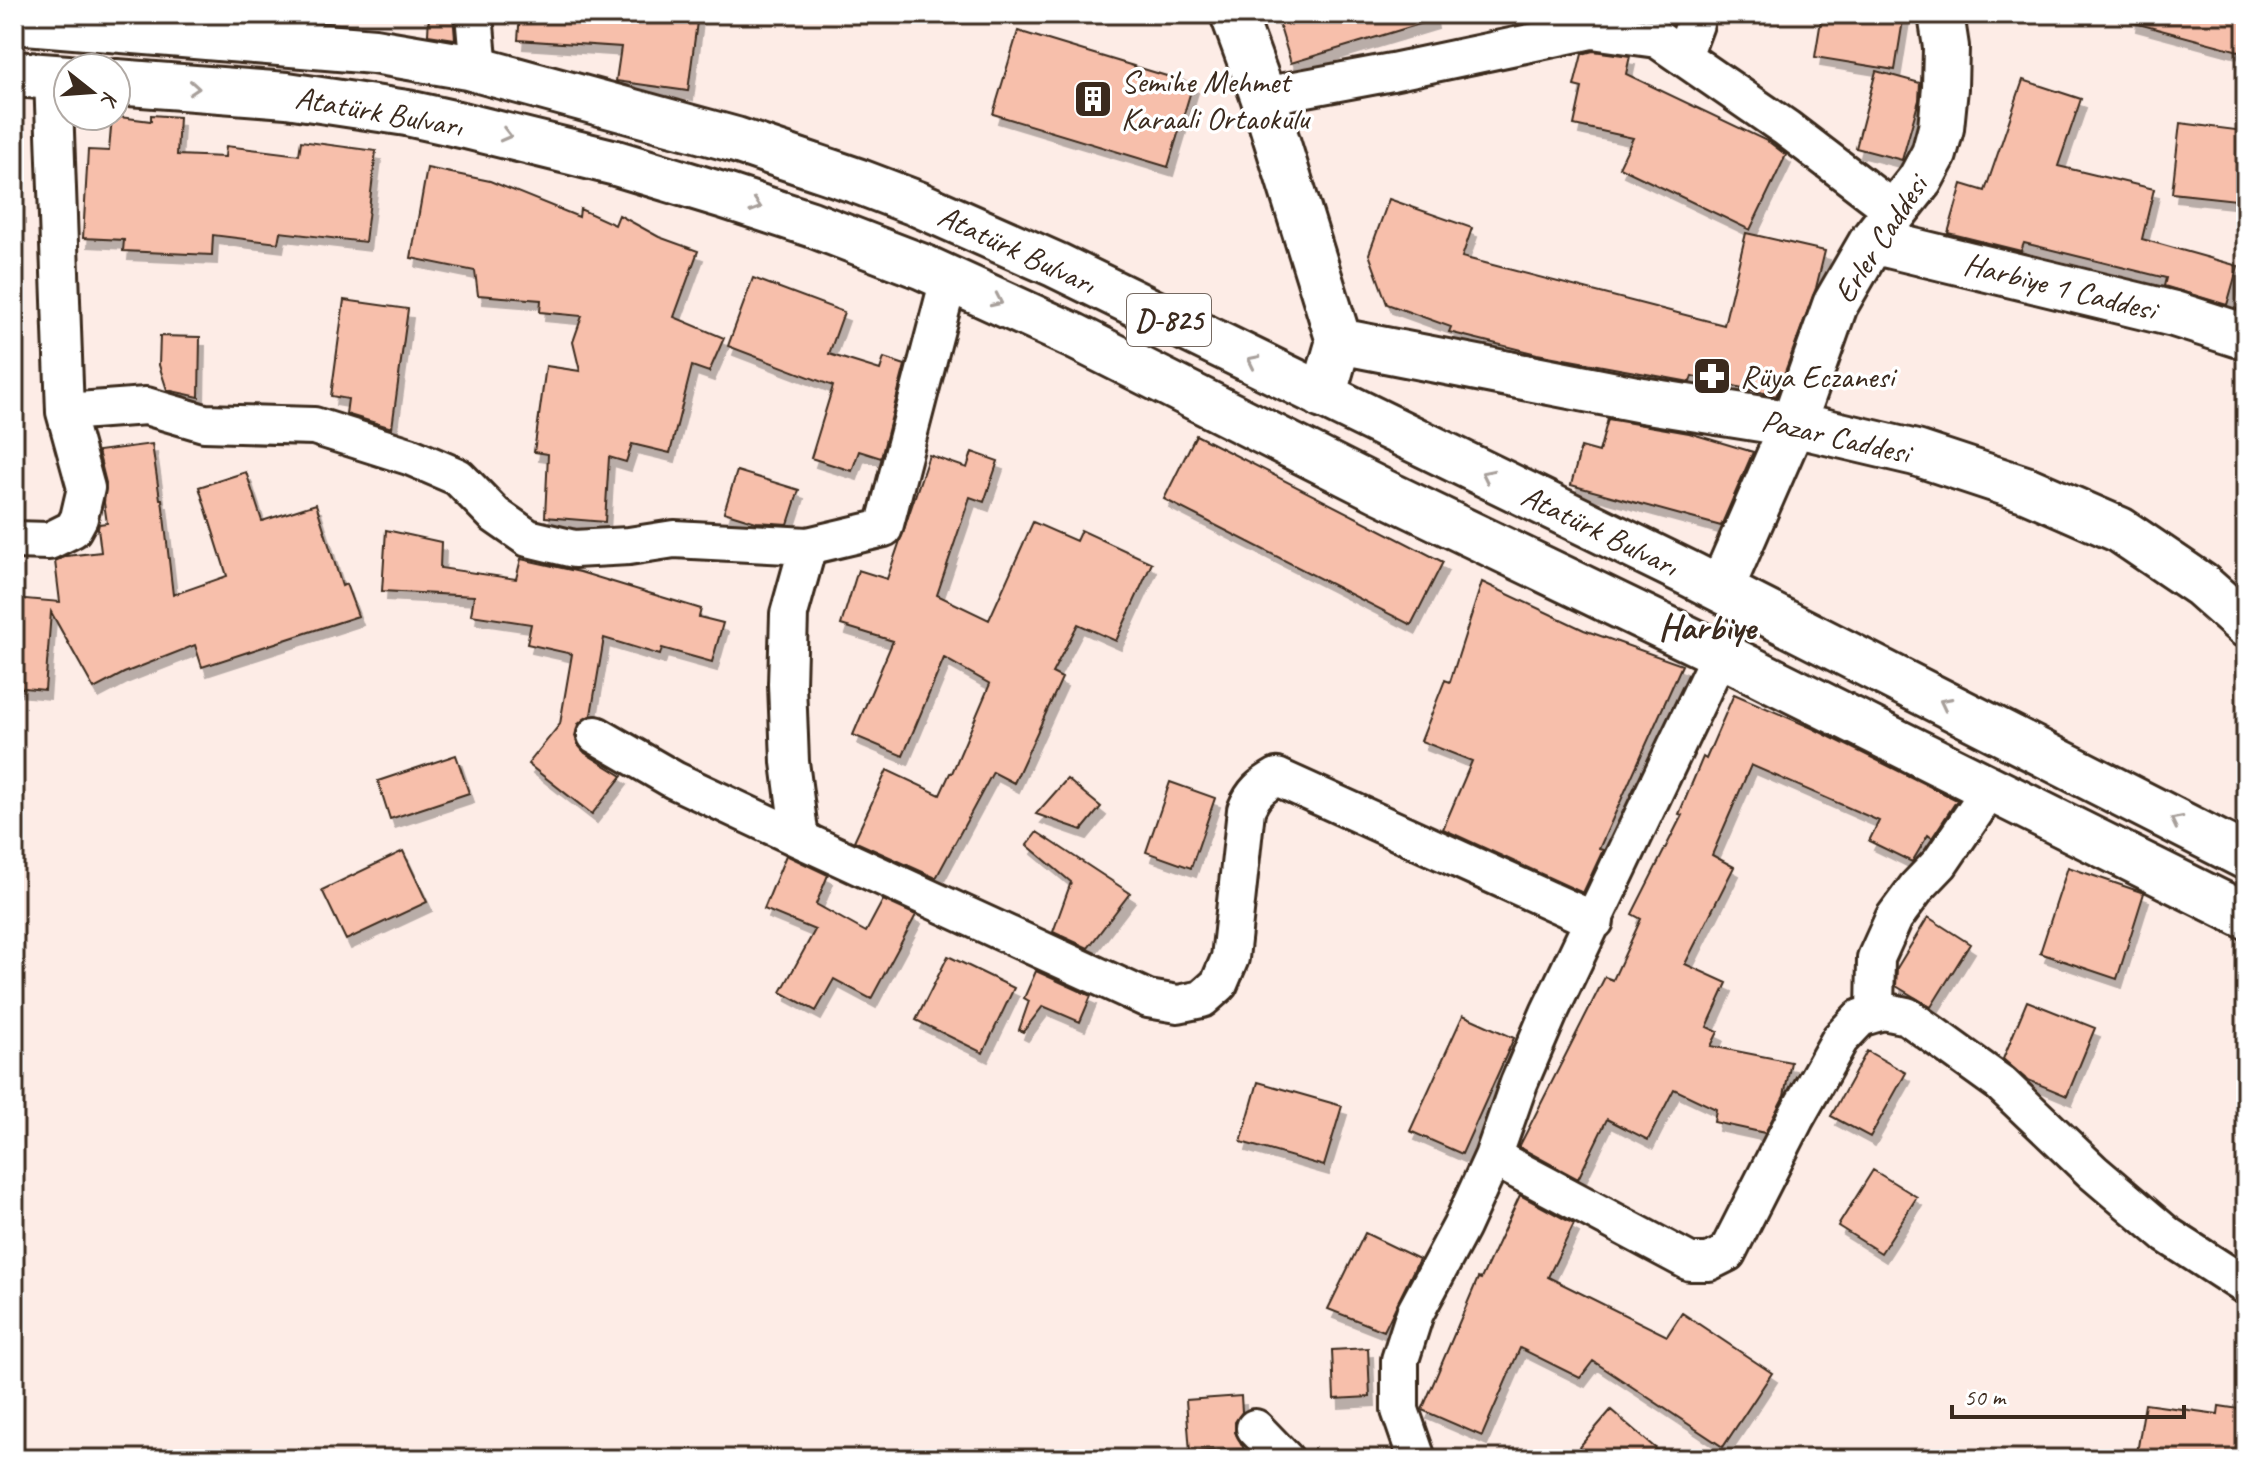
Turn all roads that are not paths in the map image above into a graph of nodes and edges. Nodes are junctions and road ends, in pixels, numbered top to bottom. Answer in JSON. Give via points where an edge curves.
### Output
{"nodes":[{"id":1,"x":474,"y":14,"type":"edge"},
{"id":2,"x":1233,"y":14,"type":"edge"},
{"id":3,"x":1694,"y":14,"type":"edge"},
{"id":4,"x":1941,"y":14,"type":"edge"},
{"id":5,"x":14,"y":21,"type":"edge"},
{"id":6,"x":1683,"y":56,"type":"junction"},
{"id":7,"x":479,"y":70,"type":"junction"},
{"id":8,"x":45,"y":77,"type":"edge"},
{"id":9,"x":132,"y":83,"type":"edge"},
{"id":10,"x":1263,"y":96,"type":"junction"},
{"id":11,"x":1884,"y":226,"type":"junction"},
{"id":12,"x":949,"y":279,"type":"junction"},
{"id":13,"x":2246,"y":337,"type":"edge"},
{"id":14,"x":1339,"y":341,"type":"junction"},
{"id":15,"x":1323,"y":396,"type":"junction"},
{"id":16,"x":65,"y":412,"type":"junction"},
{"id":17,"x":1793,"y":424,"type":"junction"},
{"id":18,"x":1295,"y":448,"type":"junction"},
{"id":19,"x":14,"y":540,"type":"edge"},
{"id":20,"x":808,"y":546,"type":"junction"},
{"id":21,"x":1721,"y":589,"type":"junction"},
{"id":22,"x":2246,"y":625,"type":"edge"},
{"id":23,"x":1720,"y":654,"type":"junction"},
{"id":24,"x":596,"y":735,"type":"dead end"},
{"id":25,"x":1991,"y":788,"type":"junction"},
{"id":26,"x":800,"y":839,"type":"junction"},
{"id":27,"x":2246,"y":857,"type":"edge"},
{"id":28,"x":2246,"y":916,"type":"edge"},
{"id":29,"x":1595,"y":921,"type":"junction"},
{"id":30,"x":1875,"y":1013,"type":"junction"},
{"id":31,"x":1493,"y":1157,"type":"junction"},
{"id":32,"x":2246,"y":1286,"type":"edge"},
{"id":33,"x":1255,"y":1428,"type":"dead end"},
{"id":34,"x":1285,"y":1459,"type":"edge"},
{"id":35,"x":1417,"y":1459,"type":"edge"}],
"edges":[{"from":1,"to":7,"type":"street"},
{"from":2,"to":10,"type":"main road"},
{"from":3,"to":6,"type":"street"},
{"from":4,"to":11,"type":"main road","name":"Erler Caddesi","via":[[1946,47],[1941,128],[1920,180]]},
{"from":5,"to":7,"type":"main road","name":"Atatürk Bulvarı","number":"D-825","via":[[374,51]]},
{"from":6,"to":10,"type":"street","via":[[1657,39],[1592,30]]},
{"from":6,"to":11,"type":"street","via":[[1786,128]]},
{"from":15,"to":7,"type":"main road","name":"Atatürk Bulvarı","number":"D-825","one_way":true,"via":[[918,204],[736,140]]},
{"from":8,"to":16,"type":"street"},
{"from":9,"to":12,"type":"main road","name":"Atatürk Bulvarı","number":"D-825","one_way":true,"via":[[287,95],[466,126],[725,196]]},
{"from":10,"to":14,"type":"main road"},
{"from":11,"to":13,"type":"main road","name":"Harbiye 1 Caddesi"},
{"from":11,"to":17,"type":"main road","name":"Erler Caddesi","via":[[1835,305]]},
{"from":12,"to":18,"type":"main road","name":"Atatürk Bulvarı","number":"D-825","one_way":true},
{"from":12,"to":20,"type":"street","via":[[884,528]]},
{"from":14,"to":15,"type":"main road"},
{"from":14,"to":17,"type":"main road","name":"Pazar Caddesi"},
{"from":15,"to":18,"type":"main road"},
{"from":21,"to":15,"type":"main road","name":"Atatürk Bulvarı","number":"D-825","one_way":true},
{"from":16,"to":19,"type":"street","via":[[86,488],[79,518],[73,529],[49,541]]},
{"from":16,"to":20,"type":"street","via":[[146,406],[204,423],[314,426],[458,477],[495,515],[528,538],[574,549],[674,539]]},
{"from":17,"to":21,"type":"main road","name":"Erler Caddesi"},
{"from":17,"to":22,"type":"main road","name":"Pazar Caddesi","via":[[1916,453],[2028,490],[2120,530],[2201,585]]},
{"from":18,"to":23,"type":"main road","name":"Atatürk Bulvarı","number":"D-825"},
{"from":20,"to":26,"type":"street","via":[[789,614],[787,684]]},
{"from":27,"to":21,"type":"main road","name":"Atatürk Bulvarı","number":"D-825","one_way":true},
{"from":23,"to":25,"type":"main road","name":"Atatürk Bulvarı","number":"D-825"},
{"from":23,"to":29,"type":"street"},
{"from":24,"to":26,"type":"street","via":[[674,780]]},
{"from":25,"to":28,"type":"main road","name":"Atatürk Bulvarı","number":"D-825"},
{"from":25,"to":30,"type":"street","via":[[1894,918],[1876,958]]},
{"from":26,"to":29,"type":"street","via":[[1148,999],[1178,1004],[1202,999],[1219,984],[1230,958],[1246,810],[1262,785],[1277,777]]},
{"from":29,"to":31,"type":"street","via":[[1549,1013]]},
{"from":30,"to":31,"type":"street","via":[[1860,1018],[1840,1039],[1727,1253],[1709,1262],[1690,1262]]},
{"from":30,"to":32,"type":"street","via":[[1907,1016],[2000,1083],[2167,1235]]},
{"from":31,"to":35,"type":"street","via":[[1415,1313],[1400,1360],[1400,1410]]},
{"from":33,"to":34,"type":"street"}]}
